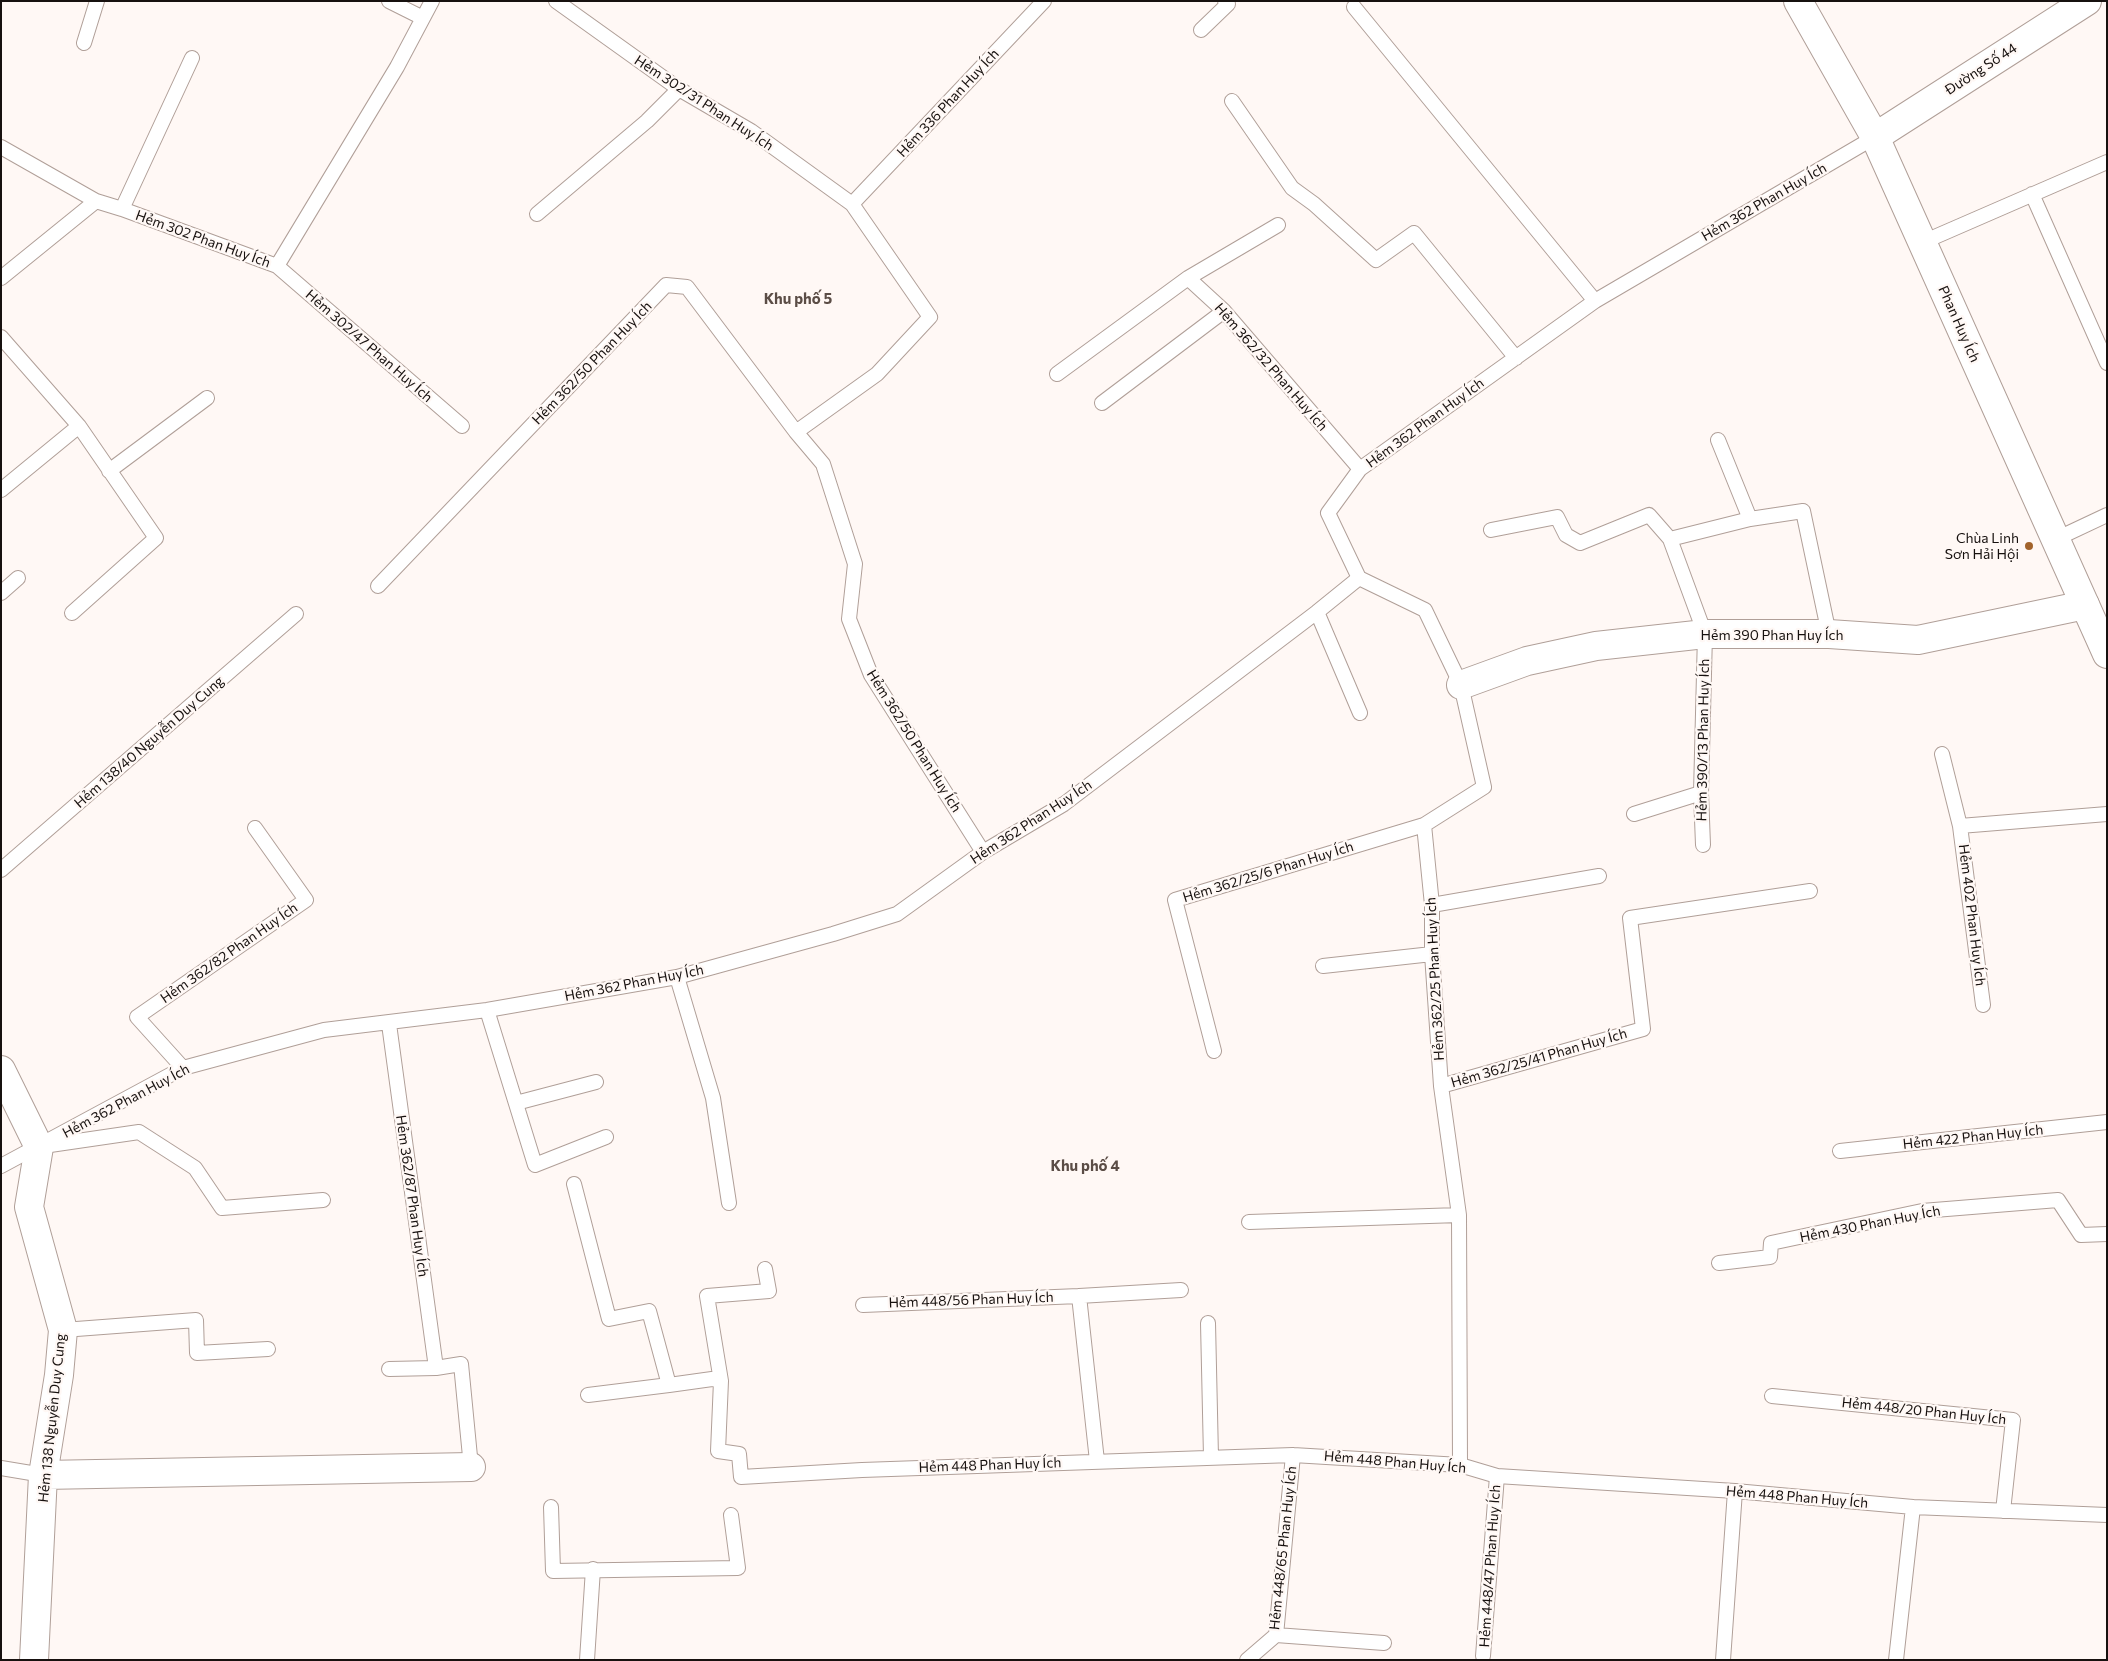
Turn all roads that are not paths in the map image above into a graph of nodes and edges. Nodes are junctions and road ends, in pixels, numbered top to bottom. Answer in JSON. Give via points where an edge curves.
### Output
{"nodes":[{"id":1,"x":97,"y":1,"type":"edge"},
{"id":2,"x":389,"y":1,"type":"edge"},
{"id":3,"x":432,"y":1,"type":"edge"},
{"id":4,"x":556,"y":1,"type":"edge"},
{"id":5,"x":1044,"y":1,"type":"edge"},
{"id":6,"x":1225,"y":1,"type":"edge"},
{"id":7,"x":1798,"y":1,"type":"edge"},
{"id":8,"x":2087,"y":1,"type":"edge"},
{"id":9,"x":1354,"y":7,"type":"dead end"},
{"id":10,"x":422,"y":18,"type":"junction"},
{"id":11,"x":1201,"y":30,"type":"dead end"},
{"id":12,"x":84,"y":43,"type":"dead end"},
{"id":13,"x":192,"y":58,"type":"dead end"},
{"id":14,"x":679,"y":89,"type":"junction"},
{"id":15,"x":1232,"y":101,"type":"dead end"},
{"id":16,"x":1875,"y":137,"type":"junction"},
{"id":17,"x":1,"y":147,"type":"edge"},
{"id":18,"x":2107,"y":162,"type":"edge"},
{"id":19,"x":2032,"y":194,"type":"junction"},
{"id":20,"x":96,"y":201,"type":"junction"},
{"id":21,"x":852,"y":204,"type":"junction"},
{"id":22,"x":122,"y":209,"type":"junction"},
{"id":23,"x":537,"y":214,"type":"dead end"},
{"id":24,"x":1278,"y":225,"type":"dead end"},
{"id":25,"x":1923,"y":242,"type":"junction"},
{"id":26,"x":277,"y":266,"type":"junction"},
{"id":27,"x":1,"y":278,"type":"edge"},
{"id":28,"x":1188,"y":278,"type":"junction"},
{"id":29,"x":1595,"y":301,"type":"junction"},
{"id":30,"x":1224,"y":310,"type":"junction"},
{"id":31,"x":1,"y":338,"type":"edge"},
{"id":32,"x":1516,"y":358,"type":"junction"},
{"id":33,"x":2107,"y":363,"type":"edge"},
{"id":34,"x":1057,"y":374,"type":"dead end"},
{"id":35,"x":207,"y":398,"type":"dead end"},
{"id":36,"x":1102,"y":403,"type":"dead end"},
{"id":37,"x":78,"y":426,"type":"junction"},
{"id":38,"x":462,"y":426,"type":"dead end"},
{"id":39,"x":796,"y":432,"type":"junction"},
{"id":40,"x":1718,"y":440,"type":"dead end"},
{"id":41,"x":1360,"y":469,"type":"junction"},
{"id":42,"x":109,"y":471,"type":"junction"},
{"id":43,"x":1,"y":490,"type":"edge"},
{"id":44,"x":2107,"y":515,"type":"edge"},
{"id":45,"x":1750,"y":519,"type":"junction"},
{"id":46,"x":1491,"y":530,"type":"dead end"},
{"id":47,"x":1670,"y":539,"type":"junction"},
{"id":48,"x":2056,"y":539,"type":"junction"},
{"id":49,"x":18,"y":578,"type":"dead end"},
{"id":50,"x":1359,"y":578,"type":"junction"},
{"id":51,"x":378,"y":586,"type":"dead end"},
{"id":52,"x":1,"y":593,"type":"edge"},
{"id":53,"x":2085,"y":605,"type":"junction"},
{"id":54,"x":1317,"y":612,"type":"junction"},
{"id":55,"x":72,"y":613,"type":"dead end"},
{"id":56,"x":296,"y":614,"type":"dead end"},
{"id":57,"x":1705,"y":634,"type":"junction"},
{"id":58,"x":1829,"y":634,"type":"junction"},
{"id":59,"x":2107,"y":654,"type":"edge"},
{"id":60,"x":1461,"y":685,"type":"junction"},
{"id":61,"x":1360,"y":713,"type":"dead end"},
{"id":62,"x":1942,"y":754,"type":"dead end"},
{"id":63,"x":1701,"y":793,"type":"junction"},
{"id":64,"x":1634,"y":814,"type":"dead end"},
{"id":65,"x":2107,"y":814,"type":"edge"},
{"id":66,"x":1424,"y":826,"type":"junction"},
{"id":67,"x":1960,"y":826,"type":"junction"},
{"id":68,"x":255,"y":828,"type":"dead end"},
{"id":69,"x":1703,"y":845,"type":"dead end"},
{"id":70,"x":983,"y":852,"type":"junction"},
{"id":71,"x":1,"y":870,"type":"edge"},
{"id":72,"x":1598,"y":876,"type":"dead end"},
{"id":73,"x":1810,"y":891,"type":"dead end"},
{"id":74,"x":1432,"y":904,"type":"junction"},
{"id":75,"x":1432,"y":954,"type":"junction"},
{"id":76,"x":1323,"y":966,"type":"dead end"},
{"id":77,"x":677,"y":977,"type":"junction"},
{"id":78,"x":1983,"y":1005,"type":"dead end"},
{"id":79,"x":487,"y":1010,"type":"junction"},
{"id":80,"x":388,"y":1024,"type":"junction"},
{"id":81,"x":1214,"y":1051,"type":"dead end"},
{"id":82,"x":183,"y":1068,"type":"junction"},
{"id":83,"x":1,"y":1070,"type":"edge"},
{"id":84,"x":596,"y":1082,"type":"dead end"},
{"id":85,"x":1441,"y":1086,"type":"junction"},
{"id":86,"x":516,"y":1103,"type":"junction"},
{"id":87,"x":2107,"y":1122,"type":"edge"},
{"id":88,"x":606,"y":1137,"type":"dead end"},
{"id":89,"x":39,"y":1147,"type":"junction"},
{"id":90,"x":1840,"y":1151,"type":"dead end"},
{"id":91,"x":1,"y":1166,"type":"edge"},
{"id":92,"x":574,"y":1184,"type":"dead end"},
{"id":93,"x":323,"y":1200,"type":"dead end"},
{"id":94,"x":728,"y":1203,"type":"dead end"},
{"id":95,"x":1459,"y":1215,"type":"junction"},
{"id":96,"x":1249,"y":1222,"type":"dead end"},
{"id":97,"x":2107,"y":1234,"type":"edge"},
{"id":98,"x":1719,"y":1263,"type":"dead end"},
{"id":99,"x":765,"y":1269,"type":"dead end"},
{"id":100,"x":1181,"y":1290,"type":"dead end"},
{"id":101,"x":1079,"y":1296,"type":"junction"},
{"id":102,"x":863,"y":1305,"type":"dead end"},
{"id":103,"x":1208,"y":1323,"type":"dead end"},
{"id":104,"x":63,"y":1330,"type":"junction"},
{"id":105,"x":268,"y":1349,"type":"dead end"},
{"id":106,"x":436,"y":1368,"type":"junction"},
{"id":107,"x":389,"y":1369,"type":"dead end"},
{"id":108,"x":721,"y":1380,"type":"junction"},
{"id":109,"x":669,"y":1386,"type":"junction"},
{"id":110,"x":588,"y":1394,"type":"dead end"},
{"id":111,"x":1772,"y":1396,"type":"dead end"},
{"id":112,"x":1293,"y":1455,"type":"junction"},
{"id":113,"x":1211,"y":1457,"type":"junction"},
{"id":114,"x":1097,"y":1461,"type":"junction"},
{"id":115,"x":1460,"y":1465,"type":"junction"},
{"id":116,"x":471,"y":1467,"type":"joint"},
{"id":117,"x":1,"y":1468,"type":"edge"},
{"id":118,"x":43,"y":1475,"type":"junction"},
{"id":119,"x":1497,"y":1476,"type":"junction"},
{"id":120,"x":1735,"y":1491,"type":"junction"},
{"id":121,"x":551,"y":1507,"type":"dead end"},
{"id":122,"x":1913,"y":1507,"type":"junction"},
{"id":123,"x":2003,"y":1511,"type":"junction"},
{"id":124,"x":731,"y":1515,"type":"dead end"},
{"id":125,"x":2107,"y":1516,"type":"edge"},
{"id":126,"x":593,"y":1569,"type":"junction"},
{"id":127,"x":1276,"y":1635,"type":"junction"},
{"id":128,"x":1384,"y":1643,"type":"dead end"},
{"id":129,"x":1483,"y":1656,"type":"dead end"},
{"id":130,"x":34,"y":1660,"type":"edge"},
{"id":131,"x":587,"y":1660,"type":"edge"},
{"id":132,"x":1248,"y":1660,"type":"edge"},
{"id":133,"x":1723,"y":1660,"type":"edge"},
{"id":134,"x":1896,"y":1660,"type":"edge"}],
"edges":[{"from":1,"to":12,"type":"lane"},
{"from":2,"to":10,"type":"lane"},
{"from":3,"to":10,"type":"lane","name":"Hẻm 302 Phan Huy Ích"},
{"from":4,"to":14,"type":"lane","name":"Hẻm 302/31 Phan Huy Ích"},
{"from":5,"to":21,"type":"lane","name":"Hẻm 336 Phan Huy Ích"},
{"from":6,"to":11,"type":"lane","via":[[1228,4]]},
{"from":7,"to":16,"type":"street","name":"Phan Huy Ích"},
{"from":8,"to":16,"type":"street","name":"Đường Số 44"},
{"from":9,"to":29,"type":"lane"},
{"from":10,"to":26,"type":"lane","name":"Hẻm 302 Phan Huy Ích","via":[[397,67]]},
{"from":13,"to":22,"type":"lane"},
{"from":14,"to":21,"type":"lane","name":"Hẻm 302/31 Phan Huy Ích","via":[[751,131]]},
{"from":14,"to":23,"type":"lane","via":[[640,127]]},
{"from":15,"to":32,"type":"lane","via":[[1292,188],[1376,260],[1414,233]]},
{"from":16,"to":25,"type":"street","name":"Phan Huy Ích"},
{"from":16,"to":29,"type":"lane","name":"Hẻm 362 Phan Huy Ích"},
{"from":17,"to":20,"type":"lane","name":"Hẻm 302 Phan Huy Ích"},
{"from":18,"to":19,"type":"lane"},
{"from":19,"to":25,"type":"lane"},
{"from":19,"to":33,"type":"lane"},
{"from":20,"to":22,"type":"lane","name":"Hẻm 302 Phan Huy Ích"},
{"from":20,"to":27,"type":"lane"},
{"from":21,"to":39,"type":"lane","via":[[930,317],[877,374]]},
{"from":22,"to":26,"type":"lane","name":"Hẻm 302 Phan Huy Ích"},
{"from":24,"to":28,"type":"lane"},
{"from":25,"to":48,"type":"street","name":"Phan Huy Ích"},
{"from":26,"to":38,"type":"lane","name":"Hẻm 302/47 Phan Huy Ích"},
{"from":28,"to":30,"type":"lane","name":"Hẻm 362/32 Phan Huy Ích"},
{"from":28,"to":34,"type":"lane"},
{"from":29,"to":32,"type":"lane","name":"Hẻm 362 Phan Huy Ích"},
{"from":30,"to":36,"type":"lane"},
{"from":30,"to":41,"type":"lane","name":"Hẻm 362/32 Phan Huy Ích"},
{"from":31,"to":37,"type":"lane"},
{"from":32,"to":41,"type":"lane","name":"Hẻm 362 Phan Huy Ích"},
{"from":35,"to":42,"type":"lane"},
{"from":37,"to":42,"type":"lane"},
{"from":37,"to":43,"type":"lane"},
{"from":39,"to":51,"type":"lane","name":"Hẻm 362/50 Phan Huy Ích","via":[[687,287],[666,285]]},
{"from":39,"to":70,"type":"lane","name":"Hẻm 362/50 Phan Huy Ích","via":[[823,464],[854,564],[849,619],[871,675]]},
{"from":40,"to":45,"type":"lane"},
{"from":41,"to":50,"type":"lane","name":"Hẻm 362 Phan Huy Ích","via":[[1328,513]]},
{"from":42,"to":55,"type":"lane","via":[[156,538]]},
{"from":44,"to":48,"type":"lane"},
{"from":45,"to":47,"type":"lane"},
{"from":45,"to":58,"type":"lane","via":[[1803,511]]},
{"from":46,"to":47,"type":"lane","via":[[1557,517],[1566,535],[1580,542],[1649,515]]},
{"from":47,"to":57,"type":"lane"},
{"from":48,"to":53,"type":"street","name":"Phan Huy Ích"},
{"from":49,"to":52,"type":"lane"},
{"from":50,"to":54,"type":"lane","name":"Hẻm 362 Phan Huy Ích"},
{"from":50,"to":60,"type":"lane","via":[[1425,610]]},
{"from":53,"to":58,"type":"street","name":"Hẻm 390 Phan Huy Ích","via":[[1918,640]]},
{"from":53,"to":59,"type":"street","name":"Phan Huy Ích"},
{"from":54,"to":61,"type":"lane"},
{"from":54,"to":70,"type":"lane","name":"Hẻm 362 Phan Huy Ích","via":[[1064,804]]},
{"from":56,"to":71,"type":"lane","name":"Hẻm 138/40 Nguyễn Duy Cung"},
{"from":57,"to":58,"type":"street","name":"Hẻm 390 Phan Huy Ích"},
{"from":57,"to":60,"type":"street","name":"Hẻm 390 Phan Huy Ích","via":[[1596,646],[1536,659]]},
{"from":57,"to":63,"type":"lane","name":"Hẻm 390/13 Phan Huy Ích"},
{"from":60,"to":66,"type":"lane","via":[[1484,787]]},
{"from":62,"to":67,"type":"lane","name":"Hẻm 402 Phan Huy Ích"},
{"from":63,"to":64,"type":"lane"},
{"from":63,"to":69,"type":"lane","name":"Hẻm 390/13 Phan Huy Ích"},
{"from":65,"to":67,"type":"lane","name":"Hẻm 402 Phan Huy Ích"},
{"from":66,"to":74,"type":"lane","name":"Hẻm 362/25 Phan Huy Ích"},
{"from":66,"to":81,"type":"lane","name":"Hẻm 362/25/6 Phan Huy Ích","via":[[1175,900]]},
{"from":67,"to":78,"type":"lane","name":"Hẻm 402 Phan Huy Ích"},
{"from":68,"to":82,"type":"lane","name":"Hẻm 362/82 Phan Huy Ích","via":[[306,900],[138,1017]]},
{"from":70,"to":77,"type":"lane","name":"Hẻm 362 Phan Huy Ích","via":[[897,914]]},
{"from":72,"to":74,"type":"lane"},
{"from":73,"to":85,"type":"lane","name":"Hẻm 362/25/41 Phan Huy Ích","via":[[1630,918],[1643,1029]]},
{"from":74,"to":75,"type":"lane","name":"Hẻm 362/25 Phan Huy Ích"},
{"from":75,"to":76,"type":"lane"},
{"from":75,"to":85,"type":"lane","name":"Hẻm 362/25 Phan Huy Ích"},
{"from":77,"to":79,"type":"lane","name":"Hẻm 362 Phan Huy Ích"},
{"from":77,"to":94,"type":"lane","via":[[712,1098]]},
{"from":79,"to":80,"type":"lane","name":"Hẻm 362 Phan Huy Ích"},
{"from":79,"to":86,"type":"lane"},
{"from":80,"to":82,"type":"lane","name":"Hẻm 362 Phan Huy Ích","via":[[324,1030]]},
{"from":80,"to":106,"type":"lane","name":"Hẻm 362/87 Phan Huy Ích"},
{"from":82,"to":89,"type":"lane","name":"Hẻm 362 Phan Huy Ích"},
{"from":83,"to":89,"type":"street"},
{"from":84,"to":86,"type":"lane"},
{"from":85,"to":95,"type":"lane","name":"Hẻm 362/25 Phan Huy Ích"},
{"from":86,"to":88,"type":"lane","via":[[535,1165]]},
{"from":87,"to":90,"type":"lane","name":"Hẻm 422 Phan Huy Ích"},
{"from":89,"to":91,"type":"lane","name":"Hẻm 362 Phan Huy Ích"},
{"from":89,"to":93,"type":"lane","via":[[138,1132],[195,1168],[222,1208]]},
{"from":89,"to":104,"type":"street","name":"Hẻm 138 Nguyễn Duy Cung","via":[[29,1207]]},
{"from":92,"to":109,"type":"lane","via":[[609,1319],[649,1311]]},
{"from":95,"to":96,"type":"lane"},
{"from":95,"to":115,"type":"lane","name":"Hẻm 362/25 Phan Huy Ích"},
{"from":97,"to":98,"type":"lane","name":"Hẻm 430 Phan Huy Ích","via":[[2082,1235],[2058,1200],[1922,1211],[1771,1243],[1770,1257]]},
{"from":99,"to":108,"type":"lane","via":[[768,1291],[707,1296]]},
{"from":100,"to":101,"type":"lane","name":"Hẻm 448/56 Phan Huy Ích"},
{"from":101,"to":102,"type":"lane","name":"Hẻm 448/56 Phan Huy Ích"},
{"from":101,"to":114,"type":"lane"},
{"from":103,"to":113,"type":"lane"},
{"from":104,"to":105,"type":"lane","via":[[196,1320],[197,1353]]},
{"from":104,"to":118,"type":"street","name":"Hẻm 138 Nguyễn Duy Cung"},
{"from":106,"to":107,"type":"lane"},
{"from":106,"to":116,"type":"lane","via":[[460,1364]]},
{"from":108,"to":109,"type":"lane"},
{"from":108,"to":114,"type":"lane","name":"Hẻm 448 Phan Huy Ích","via":[[718,1451],[739,1454],[740,1477]]},
{"from":109,"to":110,"type":"lane"},
{"from":111,"to":123,"type":"lane","name":"Hẻm 448/20 Phan Huy Ích","via":[[2013,1420]]},
{"from":112,"to":113,"type":"lane","name":"Hẻm 448 Phan Huy Ích"},
{"from":112,"to":115,"type":"lane","name":"Hẻm 448 Phan Huy Ích"},
{"from":112,"to":127,"type":"lane","name":"Hẻm 448/65 Phan Huy Ích"},
{"from":113,"to":114,"type":"lane","name":"Hẻm 448 Phan Huy Ích"},
{"from":115,"to":119,"type":"lane","name":"Hẻm 448 Phan Huy Ích"},
{"from":116,"to":118,"type":"street"},
{"from":117,"to":118,"type":"lane"},
{"from":118,"to":130,"type":"street","name":"Hẻm 138 Nguyễn Duy Cung"},
{"from":119,"to":120,"type":"lane","name":"Hẻm 448 Phan Huy Ích"},
{"from":119,"to":129,"type":"lane","name":"Hẻm 448/47 Phan Huy Ích"},
{"from":120,"to":122,"type":"lane","name":"Hẻm 448 Phan Huy Ích"},
{"from":120,"to":133,"type":"lane"},
{"from":121,"to":126,"type":"lane","via":[[553,1571]]},
{"from":122,"to":123,"type":"lane","name":"Hẻm 448 Phan Huy Ích"},
{"from":122,"to":134,"type":"lane"},
{"from":123,"to":125,"type":"lane","name":"Hẻm 448 Phan Huy Ích"},
{"from":124,"to":126,"type":"lane","via":[[738,1568]]},
{"from":126,"to":131,"type":"lane"},
{"from":127,"to":128,"type":"lane"},
{"from":127,"to":132,"type":"lane","name":"Hẻm 448/65 Phan Huy Ích"}]}
